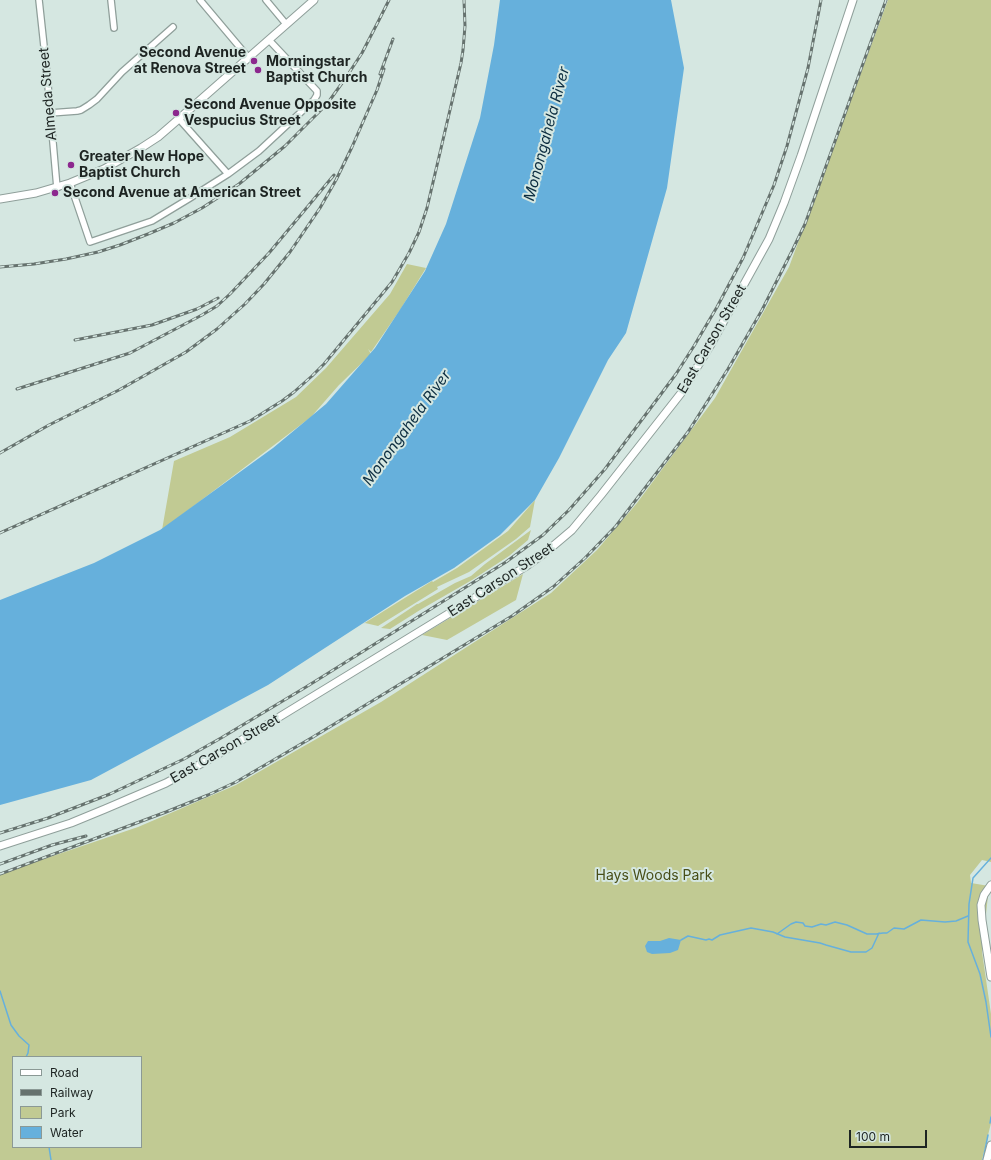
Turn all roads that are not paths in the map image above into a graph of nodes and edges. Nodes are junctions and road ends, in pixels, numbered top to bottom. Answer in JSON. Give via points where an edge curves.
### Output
{"nodes":[{"id":1,"x":39,"y":0,"type":"edge"},
{"id":2,"x":111,"y":0,"type":"edge"},
{"id":3,"x":200,"y":0,"type":"edge"},
{"id":4,"x":266,"y":0,"type":"edge"},
{"id":5,"x":314,"y":0,"type":"edge"},
{"id":6,"x":853,"y":1,"type":"edge"},
{"id":7,"x":286,"y":24,"type":"junction"},
{"id":8,"x":173,"y":27,"type":"dead end"},
{"id":9,"x":114,"y":28,"type":"dead end"},
{"id":10,"x":269,"y":40,"type":"junction"},
{"id":11,"x":248,"y":57,"type":"junction"},
{"id":12,"x":50,"y":113,"type":"junction"},
{"id":13,"x":179,"y":119,"type":"junction"},
{"id":14,"x":228,"y":174,"type":"junction"},
{"id":15,"x":70,"y":183,"type":"junction"},
{"id":16,"x":57,"y":188,"type":"junction"},
{"id":17,"x":0,"y":199,"type":"edge"},
{"id":18,"x":0,"y":846,"type":"edge"},
{"id":19,"x":991,"y":885,"type":"edge"},
{"id":20,"x":991,"y":977,"type":"edge"},
{"id":21,"x":991,"y":1145,"type":"edge"},
{"id":22,"x":987,"y":1160,"type":"edge"}],
"edges":[{"from":1,"to":12,"type":"street","name":"Almeda Street"},
{"from":2,"to":9,"type":"street"},
{"from":3,"to":11,"type":"street"},
{"from":4,"to":7,"type":"street"},
{"from":5,"to":7,"type":"main road"},
{"from":6,"to":18,"type":"main road","name":"East Carson Street","via":[[801,156],[769,239],[682,392],[572,530],[525,567],[217,755],[166,783],[105,809]]},
{"from":7,"to":10,"type":"main road"},
{"from":8,"to":12,"type":"street","via":[[122,72],[94,102],[82,110]]},
{"from":10,"to":11,"type":"main road"},
{"from":10,"to":14,"type":"street","via":[[317,95],[259,151]]},
{"from":11,"to":13,"type":"main road"},
{"from":12,"to":16,"type":"street","name":"Almeda Street"},
{"from":13,"to":14,"type":"street"},
{"from":13,"to":15,"type":"main road","via":[[158,137],[126,157]]},
{"from":14,"to":15,"type":"street","via":[[152,220],[90,242]]},
{"from":15,"to":16,"type":"main road"},
{"from":16,"to":17,"type":"main road"},
{"from":19,"to":20,"type":"main road","via":[[981,905]]},
{"from":21,"to":22,"type":"main road"}]}
